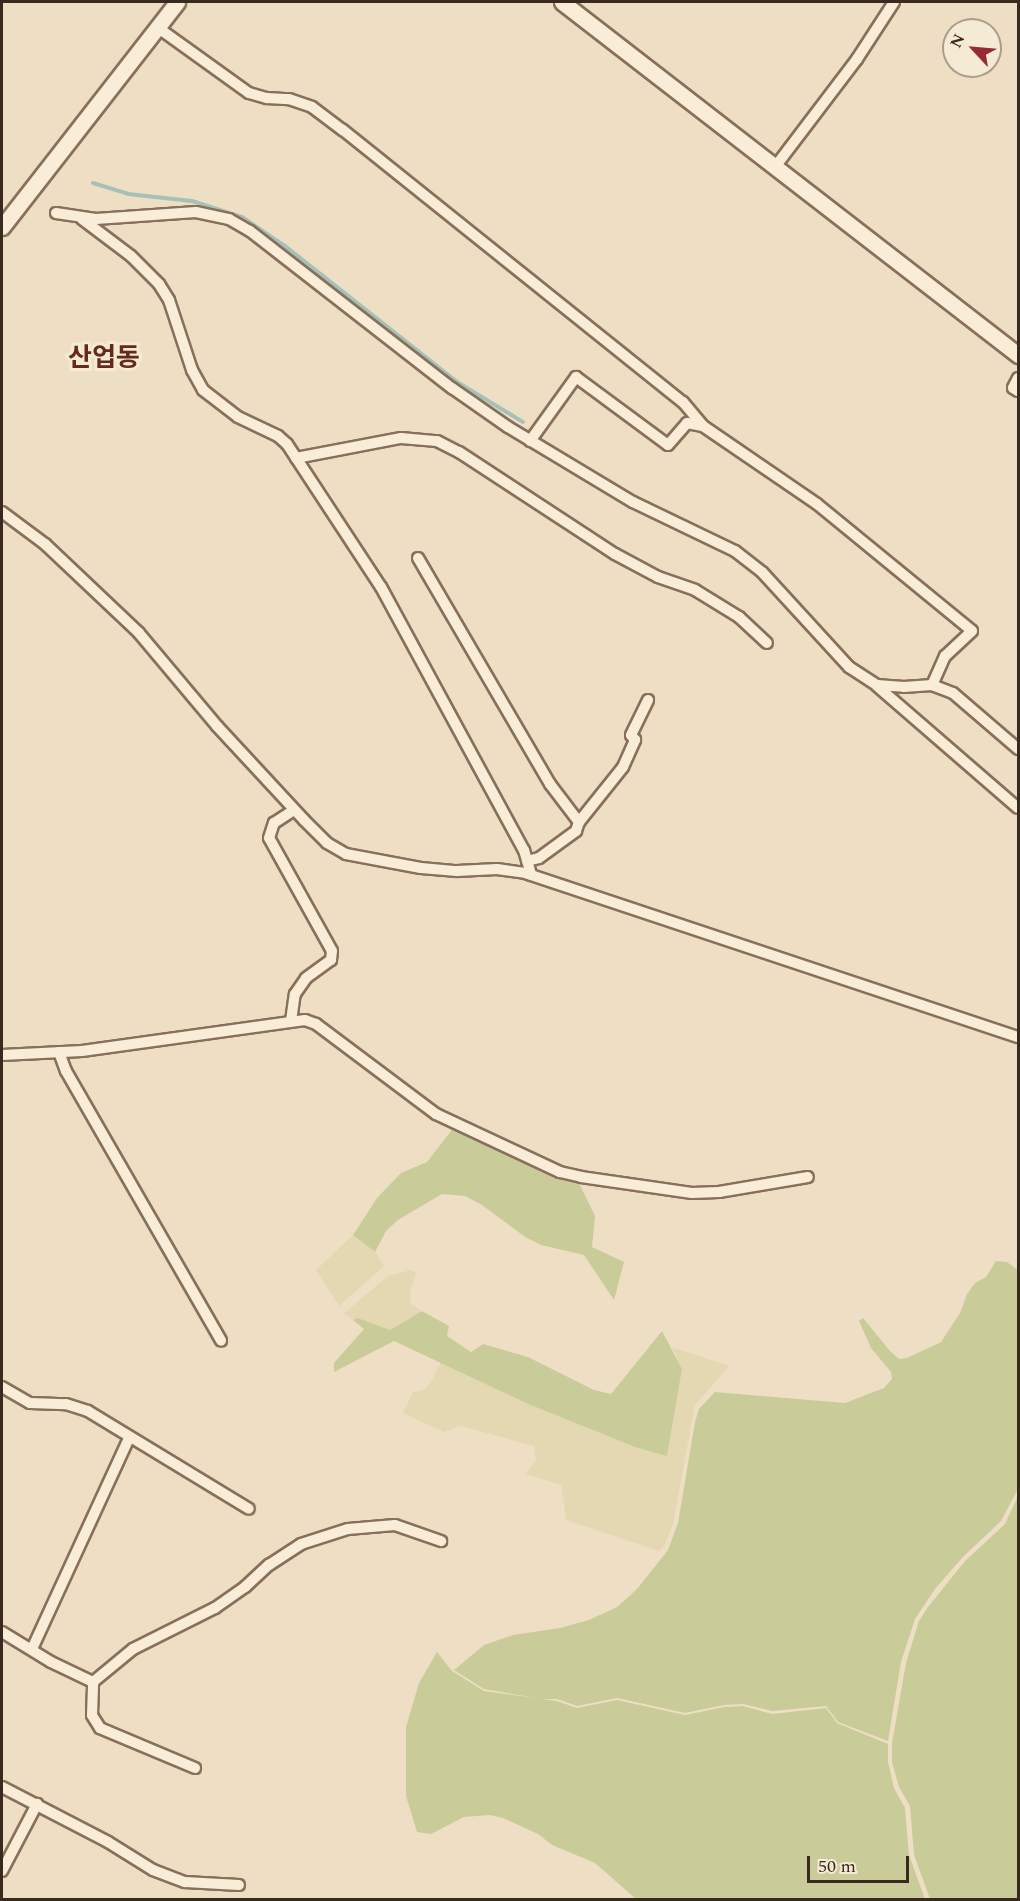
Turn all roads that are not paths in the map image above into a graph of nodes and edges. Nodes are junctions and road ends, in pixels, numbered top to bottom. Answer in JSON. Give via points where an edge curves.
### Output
{"nodes":[{"id":1,"x":177,"y":2,"type":"edge"},
{"id":2,"x":562,"y":2,"type":"edge"},
{"id":3,"x":894,"y":2,"type":"edge"},
{"id":4,"x":157,"y":27,"type":"junction"},
{"id":5,"x":775,"y":167,"type":"junction"},
{"id":6,"x":57,"y":213,"type":"dead end"},
{"id":7,"x":80,"y":217,"type":"junction"},
{"id":8,"x":2,"y":227,"type":"edge"},
{"id":9,"x":1018,"y":355,"type":"edge"},
{"id":10,"x":1018,"y":378,"type":"edge"},
{"id":11,"x":1018,"y":391,"type":"edge"},
{"id":12,"x":703,"y":426,"type":"junction"},
{"id":13,"x":530,"y":441,"type":"junction"},
{"id":14,"x":296,"y":458,"type":"junction"},
{"id":15,"x":2,"y":512,"type":"edge"},
{"id":16,"x":418,"y":558,"type":"dead end"},
{"id":17,"x":767,"y":643,"type":"dead end"},
{"id":18,"x":932,"y":685,"type":"junction"},
{"id":19,"x":877,"y":686,"type":"junction"},
{"id":20,"x":648,"y":700,"type":"dead end"},
{"id":21,"x":1018,"y":749,"type":"edge"},
{"id":22,"x":1018,"y":808,"type":"edge"},
{"id":23,"x":294,"y":810,"type":"junction"},
{"id":24,"x":579,"y":822,"type":"junction"},
{"id":25,"x":527,"y":861,"type":"junction"},
{"id":26,"x":531,"y":875,"type":"junction"},
{"id":27,"x":291,"y":1021,"type":"junction"},
{"id":28,"x":1018,"y":1037,"type":"edge"},
{"id":29,"x":59,"y":1052,"type":"junction"},
{"id":30,"x":2,"y":1055,"type":"edge"},
{"id":31,"x":808,"y":1177,"type":"dead end"},
{"id":32,"x":221,"y":1341,"type":"dead end"},
{"id":33,"x":2,"y":1388,"type":"edge"},
{"id":34,"x":129,"y":1438,"type":"junction"},
{"id":35,"x":249,"y":1509,"type":"dead end"},
{"id":36,"x":441,"y":1541,"type":"dead end"},
{"id":37,"x":2,"y":1632,"type":"edge"},
{"id":38,"x":32,"y":1648,"type":"junction"},
{"id":39,"x":93,"y":1682,"type":"junction"},
{"id":40,"x":195,"y":1768,"type":"dead end"},
{"id":41,"x":2,"y":1787,"type":"edge"},
{"id":42,"x":37,"y":1804,"type":"junction"},
{"id":43,"x":2,"y":1871,"type":"edge"},
{"id":44,"x":239,"y":1885,"type":"dead end"}],
"edges":[{"from":1,"to":4,"type":"street"},
{"from":2,"to":5,"type":"street"},
{"from":3,"to":5,"type":"street","via":[[833,93]]},
{"from":4,"to":8,"type":"street"},
{"from":4,"to":12,"type":"street","via":[[249,93],[290,99],[312,107],[344,130],[683,402]]},
{"from":5,"to":9,"type":"street"},
{"from":6,"to":7,"type":"street"},
{"from":7,"to":13,"type":"street","via":[[108,219],[196,212],[229,219],[250,231],[452,388]]},
{"from":7,"to":14,"type":"street","via":[[131,256],[159,284],[169,300],[192,370],[203,390],[238,417],[278,436]]},
{"from":10,"to":11,"type":"street","via":[[1013,388]]},
{"from":12,"to":13,"type":"street","via":[[687,423],[668,445],[576,377]]},
{"from":12,"to":18,"type":"street","via":[[817,504],[972,631],[945,656]]},
{"from":13,"to":19,"type":"street","via":[[633,502],[735,551],[762,572],[849,667]]},
{"from":14,"to":17,"type":"street","via":[[401,438],[437,441],[615,554],[658,577],[695,590],[739,617]]},
{"from":14,"to":25,"type":"street","via":[[381,587]]},
{"from":15,"to":23,"type":"street","via":[[45,544],[138,633]]},
{"from":16,"to":24,"type":"street","via":[[550,784]]},
{"from":18,"to":19,"type":"street"},
{"from":18,"to":21,"type":"street","via":[[953,693]]},
{"from":19,"to":22,"type":"street"},
{"from":20,"to":24,"type":"street","via":[[631,735],[635,740],[623,767]]},
{"from":23,"to":26,"type":"street","via":[[327,843],[355,857],[421,868],[497,869]]},
{"from":23,"to":27,"type":"street","via":[[274,823],[269,838],[332,951],[331,960],[306,978],[295,994]]},
{"from":24,"to":25,"type":"street","via":[[576,831],[539,858]]},
{"from":25,"to":26,"type":"street"},
{"from":26,"to":28,"type":"street"},
{"from":27,"to":29,"type":"street","via":[[191,1038]]},
{"from":27,"to":31,"type":"street","via":[[316,1024],[436,1114],[560,1172],[692,1192],[719,1192]]},
{"from":29,"to":30,"type":"street"},
{"from":29,"to":32,"type":"street","via":[[66,1071]]},
{"from":33,"to":34,"type":"street","via":[[30,1403],[66,1404],[88,1411]]},
{"from":34,"to":35,"type":"street"},
{"from":34,"to":38,"type":"street"},
{"from":36,"to":39,"type":"street","via":[[395,1525],[348,1529],[301,1544],[269,1564],[215,1608],[133,1649]]},
{"from":37,"to":38,"type":"street"},
{"from":38,"to":39,"type":"street"},
{"from":39,"to":40,"type":"street","via":[[92,1715],[100,1728]]},
{"from":41,"to":42,"type":"street"},
{"from":42,"to":43,"type":"street"},
{"from":42,"to":44,"type":"street","via":[[153,1870],[185,1882]]}]}
